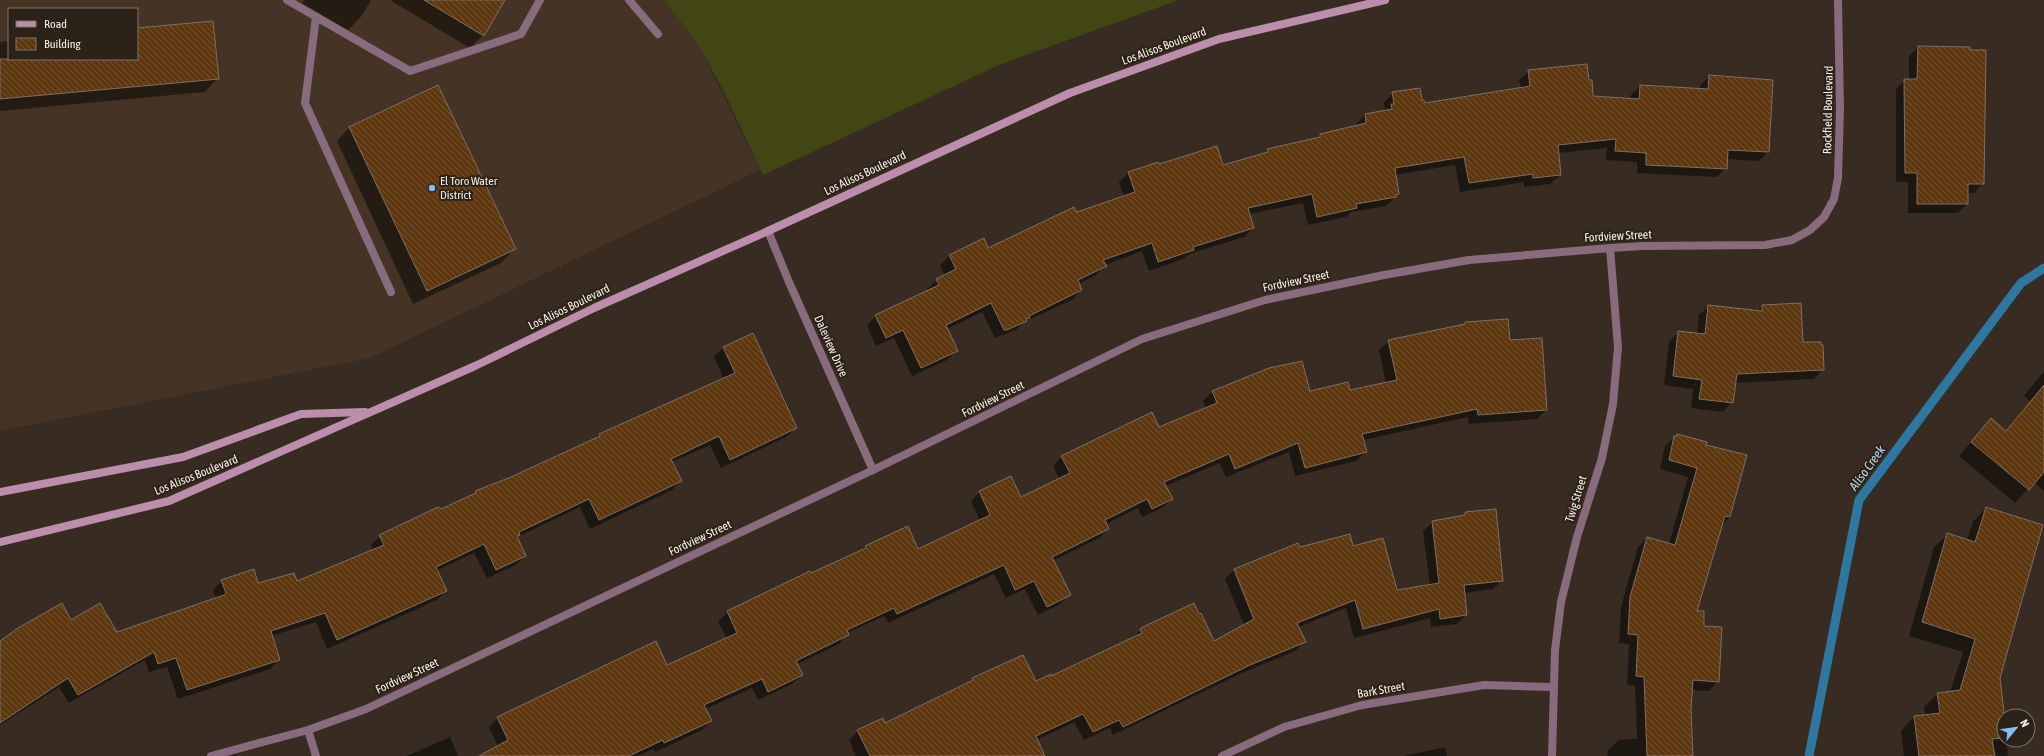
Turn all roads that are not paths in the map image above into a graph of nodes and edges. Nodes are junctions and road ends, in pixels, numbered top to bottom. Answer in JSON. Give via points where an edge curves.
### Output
{"nodes":[{"id":1,"x":288,"y":0,"type":"edge"},
{"id":2,"x":540,"y":0,"type":"edge"},
{"id":3,"x":629,"y":0,"type":"edge"},
{"id":4,"x":1385,"y":0,"type":"edge"},
{"id":5,"x":1838,"y":0,"type":"edge"},
{"id":6,"x":316,"y":17,"type":"junction"},
{"id":7,"x":658,"y":34,"type":"dead end"},
{"id":8,"x":1824,"y":216,"type":"joint"},
{"id":9,"x":768,"y":231,"type":"junction"},
{"id":10,"x":1610,"y":248,"type":"junction"},
{"id":11,"x":391,"y":292,"type":"dead end"},
{"id":12,"x":370,"y":412,"type":"junction"},
{"id":13,"x":873,"y":470,"type":"junction"},
{"id":14,"x":0,"y":492,"type":"edge"},
{"id":15,"x":0,"y":542,"type":"edge"},
{"id":16,"x":1552,"y":687,"type":"junction"},
{"id":17,"x":308,"y":730,"type":"junction"},
{"id":18,"x":211,"y":756,"type":"edge"},
{"id":19,"x":316,"y":756,"type":"edge"},
{"id":20,"x":1222,"y":756,"type":"edge"},
{"id":21,"x":1552,"y":756,"type":"edge"}],
"edges":[{"from":1,"to":6,"type":"street"},
{"from":2,"to":6,"type":"street","via":[[521,34],[410,71]]},
{"from":3,"to":7,"type":"street"},
{"from":4,"to":9,"type":"main road","name":"Los Alisos Boulevard","via":[[1219,39],[1149,63],[1013,118]]},
{"from":5,"to":8,"type":"street","name":"Rockfield Boulevard","via":[[1838,178],[1834,199]]},
{"from":6,"to":11,"type":"street","via":[[305,104]]},
{"from":8,"to":10,"type":"street","name":"Fordview Street","via":[[1810,230],[1792,240],[1766,245]]},
{"from":9,"to":12,"type":"main road","name":"Los Alisos Boulevard","via":[[600,304],[475,366]]},
{"from":9,"to":13,"type":"street","name":"Daleview Drive"},
{"from":10,"to":13,"type":"street","name":"Fordview Street","via":[[1469,260],[1265,300],[1142,339]]},
{"from":10,"to":16,"type":"street","name":"Twig Street","via":[[1618,347],[1613,404],[1602,458],[1577,537],[1561,602]]},
{"from":12,"to":14,"type":"main road","name":"Los Alisos Boulevard","via":[[301,414],[183,457]]},
{"from":12,"to":15,"type":"main road","name":"Los Alisos Boulevard","via":[[169,501]]},
{"from":13,"to":17,"type":"street","name":"Fordview Street","via":[[366,708]]},
{"from":16,"to":20,"type":"street","name":"Bark Street","via":[[1484,685],[1362,705],[1284,727]]},
{"from":16,"to":21,"type":"street","name":"Twig Street"},
{"from":17,"to":18,"type":"street","name":"Fordview Street"},
{"from":17,"to":19,"type":"street"}]}
